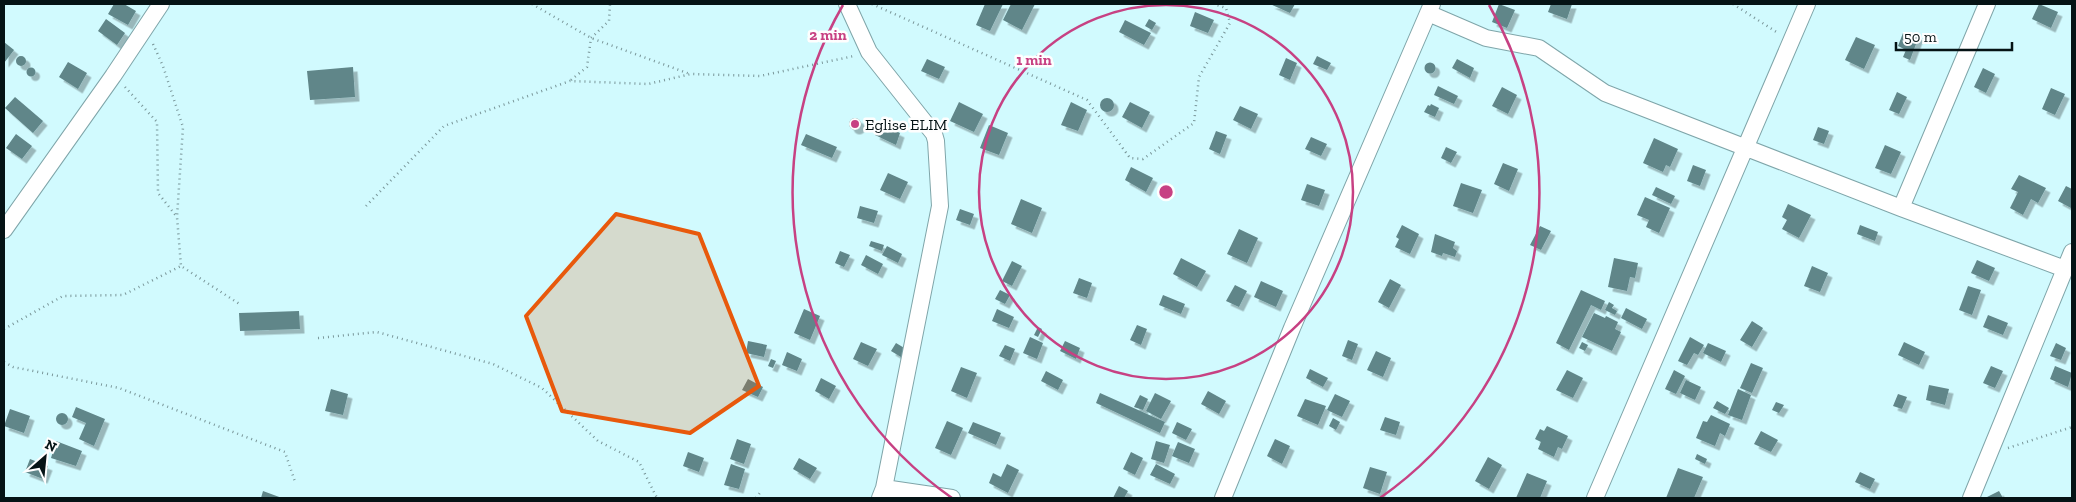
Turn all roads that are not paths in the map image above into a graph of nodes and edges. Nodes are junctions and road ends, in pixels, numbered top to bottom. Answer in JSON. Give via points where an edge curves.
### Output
{"nodes":[{"id":1,"x":161,"y":4,"type":"edge"},
{"id":2,"x":847,"y":4,"type":"edge"},
{"id":3,"x":1807,"y":4,"type":"edge"},
{"id":4,"x":1987,"y":4,"type":"edge"},
{"id":5,"x":1430,"y":9,"type":"edge"},
{"id":6,"x":1747,"y":147,"type":"junction"},
{"id":7,"x":1901,"y":208,"type":"junction"},
{"id":8,"x":4,"y":230,"type":"edge"},
{"id":9,"x":2072,"y":252,"type":"edge"},
{"id":10,"x":2065,"y":270,"type":"junction"},
{"id":11,"x":882,"y":493,"type":"edge"},
{"id":12,"x":952,"y":498,"type":"edge"},
{"id":13,"x":1223,"y":498,"type":"edge"},
{"id":14,"x":1595,"y":498,"type":"edge"},
{"id":15,"x":1971,"y":498,"type":"edge"}],
"edges":[{"from":1,"to":8,"type":"street"},
{"from":2,"to":11,"type":"street","via":[[869,52],[934,134],[936,141],[940,206]]},
{"from":3,"to":6,"type":"street"},
{"from":4,"to":7,"type":"street"},
{"from":5,"to":6,"type":"street","via":[[1486,38],[1539,48],[1605,93]]},
{"from":5,"to":13,"type":"street","via":[[1292,328]]},
{"from":6,"to":7,"type":"street"},
{"from":6,"to":14,"type":"street"},
{"from":7,"to":10,"type":"street"},
{"from":9,"to":10,"type":"street"},
{"from":10,"to":15,"type":"street"},
{"from":11,"to":12,"type":"street"}]}
